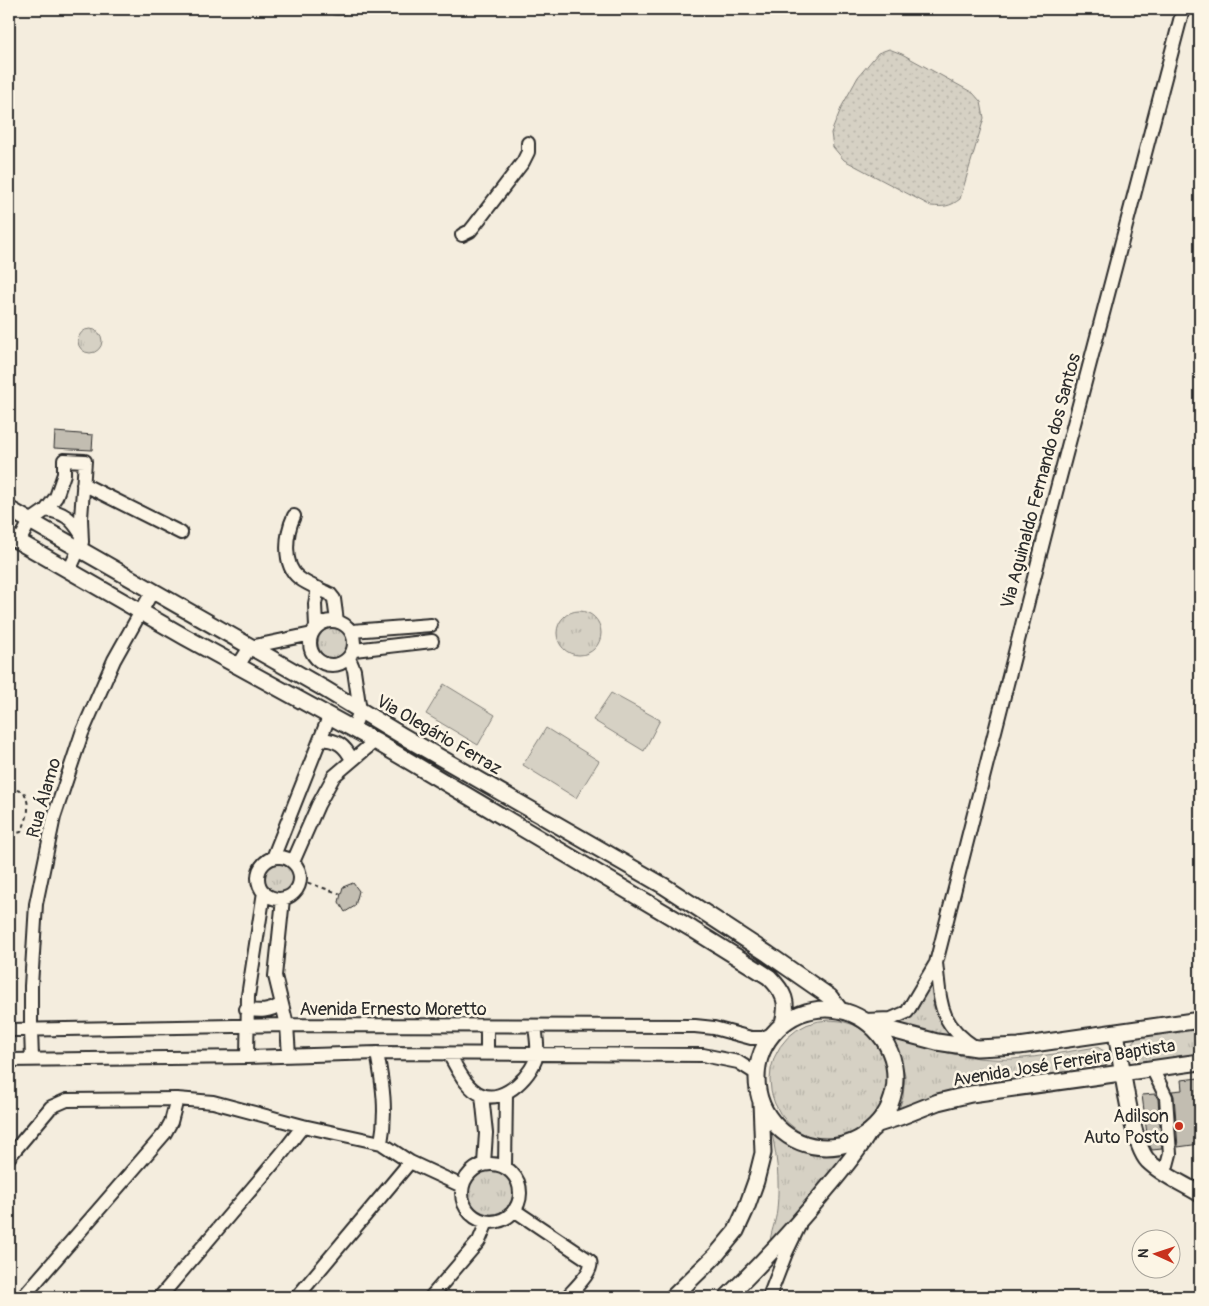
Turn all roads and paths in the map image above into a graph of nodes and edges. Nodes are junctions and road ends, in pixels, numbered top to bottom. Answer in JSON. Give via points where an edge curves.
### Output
{"nodes":[{"id":1,"x":1183,"y":9,"type":"edge"},
{"id":2,"x":528,"y":143,"type":"dead end"},
{"id":3,"x":462,"y":235,"type":"dead end"},
{"id":4,"x":83,"y":484,"type":"junction"},
{"id":5,"x":9,"y":509,"type":"edge"},
{"id":6,"x":46,"y":510,"type":"junction"},
{"id":7,"x":294,"y":516,"type":"dead end"},
{"id":8,"x":30,"y":521,"type":"junction"},
{"id":9,"x":181,"y":533,"type":"dead end"},
{"id":10,"x":14,"y":539,"type":"edge"},
{"id":11,"x":80,"y":542,"type":"junction"},
{"id":12,"x":69,"y":571,"type":"junction"},
{"id":13,"x":318,"y":588,"type":"junction"},
{"id":14,"x":152,"y":592,"type":"junction"},
{"id":15,"x":141,"y":612,"type":"junction"},
{"id":16,"x":337,"y":621,"type":"junction"},
{"id":17,"x":431,"y":625,"type":"dead end"},
{"id":18,"x":314,"y":631,"type":"junction"},
{"id":19,"x":352,"y":631,"type":"junction"},
{"id":20,"x":432,"y":641,"type":"dead end"},
{"id":21,"x":250,"y":647,"type":"junction"},
{"id":22,"x":351,"y":654,"type":"junction"},
{"id":23,"x":238,"y":666,"type":"junction"},
{"id":24,"x":360,"y":711,"type":"junction"},
{"id":25,"x":329,"y":717,"type":"junction"},
{"id":26,"x":353,"y":729,"type":"junction"},
{"id":27,"x":320,"y":739,"type":"junction"},
{"id":28,"x":375,"y":741,"type":"junction"},
{"id":29,"x":352,"y":760,"type":"junction"},
{"id":30,"x":9,"y":788,"type":"edge"},
{"id":31,"x":9,"y":835,"type":"edge"},
{"id":32,"x":273,"y":858,"type":"junction"},
{"id":33,"x":293,"y":862,"type":"junction"},
{"id":34,"x":300,"y":880,"type":"junction"},
{"id":35,"x":264,"y":892,"type":"junction"},
{"id":36,"x":341,"y":894,"type":"dead end"},
{"id":37,"x":283,"y":899,"type":"junction"},
{"id":38,"x":936,"y":963,"type":"junction"},
{"id":39,"x":281,"y":1004,"type":"junction"},
{"id":40,"x":246,"y":1009,"type":"junction"},
{"id":41,"x":840,"y":1010,"type":"junction"},
{"id":42,"x":1200,"y":1020,"type":"edge"},
{"id":43,"x":867,"y":1022,"type":"junction"},
{"id":44,"x":287,"y":1025,"type":"junction"},
{"id":45,"x":535,"y":1026,"type":"junction"},
{"id":46,"x":246,"y":1027,"type":"junction"},
{"id":47,"x":487,"y":1027,"type":"junction"},
{"id":48,"x":779,"y":1028,"type":"junction"},
{"id":49,"x":30,"y":1029,"type":"junction"},
{"id":50,"x":9,"y":1030,"type":"edge"},
{"id":51,"x":1116,"y":1032,"type":"junction"},
{"id":52,"x":977,"y":1048,"type":"junction"},
{"id":53,"x":377,"y":1053,"type":"junction"},
{"id":54,"x":449,"y":1054,"type":"junction"},
{"id":55,"x":487,"y":1054,"type":"junction"},
{"id":56,"x":537,"y":1054,"type":"junction"},
{"id":57,"x":289,"y":1056,"type":"junction"},
{"id":58,"x":247,"y":1057,"type":"junction"},
{"id":59,"x":32,"y":1059,"type":"junction"},
{"id":60,"x":9,"y":1060,"type":"edge"},
{"id":61,"x":1200,"y":1062,"type":"edge"},
{"id":62,"x":1152,"y":1068,"type":"junction"},
{"id":63,"x":1123,"y":1072,"type":"junction"},
{"id":64,"x":758,"y":1074,"type":"junction"},
{"id":65,"x":506,"y":1094,"type":"junction"},
{"id":66,"x":482,"y":1095,"type":"junction"},
{"id":67,"x":761,"y":1098,"type":"junction"},
{"id":68,"x":178,"y":1099,"type":"junction"},
{"id":69,"x":506,"y":1108,"type":"junction"},
{"id":70,"x":484,"y":1109,"type":"junction"},
{"id":71,"x":303,"y":1126,"type":"junction"},
{"id":72,"x":874,"y":1128,"type":"junction"},
{"id":73,"x":381,"y":1143,"type":"junction"},
{"id":74,"x":9,"y":1157,"type":"edge"},
{"id":75,"x":410,"y":1162,"type":"junction"},
{"id":76,"x":484,"y":1164,"type":"junction"},
{"id":77,"x":505,"y":1167,"type":"junction"},
{"id":78,"x":1165,"y":1173,"type":"junction"},
{"id":79,"x":462,"y":1186,"type":"junction"},
{"id":80,"x":1200,"y":1194,"type":"edge"},
{"id":81,"x":514,"y":1210,"type":"junction"},
{"id":82,"x":805,"y":1215,"type":"junction"},
{"id":83,"x":487,"y":1222,"type":"junction"},
{"id":84,"x":24,"y":1297,"type":"edge"},
{"id":85,"x":160,"y":1297,"type":"edge"},
{"id":86,"x":297,"y":1297,"type":"edge"},
{"id":87,"x":431,"y":1297,"type":"edge"},
{"id":88,"x":567,"y":1297,"type":"edge"},
{"id":89,"x":673,"y":1297,"type":"edge"},
{"id":90,"x":727,"y":1297,"type":"edge"},
{"id":91,"x":769,"y":1297,"type":"edge"}],
"edges":[{"from":1,"to":38,"type":"street","name":"Via Aguinaldo Fernando dos Santos"},
{"from":2,"to":3,"type":"street","via":[[523,162],[470,231]]},
{"from":4,"to":6,"type":"street","via":[[85,460],[64,460],[64,474],[56,497]]},
{"from":4,"to":9,"type":"street"},
{"from":4,"to":11,"type":"street"},
{"from":5,"to":8,"type":"main road","name":"Via Olegário Ferraz"},
{"from":6,"to":8,"type":"street"},
{"from":6,"to":11,"type":"street","via":[[67,515]]},
{"from":7,"to":13,"type":"street","via":[[289,526],[289,562],[293,572]]},
{"from":8,"to":10,"type":"street"},
{"from":8,"to":11,"type":"main road","name":"Via Olegário Ferraz"},
{"from":10,"to":12,"type":"main road","name":"Via Olegário Ferraz"},
{"from":11,"to":12,"type":"street"},
{"from":11,"to":14,"type":"main road","name":"Via Olegário Ferraz"},
{"from":12,"to":15,"type":"main road","name":"Via Olegário Ferraz"},
{"from":13,"to":16,"type":"street","via":[[334,599]]},
{"from":13,"to":18,"type":"street"},
{"from":14,"to":15,"type":"street","name":"Rua Álamo"},
{"from":14,"to":21,"type":"main road","name":"Via Olegário Ferraz"},
{"from":15,"to":23,"type":"main road","name":"Via Olegário Ferraz"},
{"from":15,"to":49,"type":"street","name":"Rua Álamo","via":[[114,660],[82,733],[54,817],[36,904]]},
{"from":16,"to":18,"type":"street","via":[[324,622]]},
{"from":16,"to":19,"type":"street"},
{"from":17,"to":19,"type":"street"},
{"from":18,"to":21,"type":"street"},
{"from":18,"to":22,"type":"street","via":[[310,643],[312,651],[324,664],[341,664]]},
{"from":19,"to":22,"type":"street","via":[[355,642]]},
{"from":20,"to":22,"type":"street"},
{"from":21,"to":23,"type":"street"},
{"from":21,"to":24,"type":"main road","name":"Via Olegário Ferraz"},
{"from":22,"to":24,"type":"street"},
{"from":23,"to":25,"type":"main road","name":"Via Olegário Ferraz"},
{"from":24,"to":26,"type":"street"},
{"from":24,"to":41,"type":"main road","name":"Via Olegário Ferraz","via":[[664,886],[830,997]]},
{"from":25,"to":26,"type":"main road","name":"Via Olegário Ferraz"},
{"from":25,"to":27,"type":"street"},
{"from":26,"to":28,"type":"main road","name":"Via Olegário Ferraz"},
{"from":27,"to":29,"type":"street","via":[[338,741]]},
{"from":27,"to":32,"type":"street"},
{"from":28,"to":29,"type":"street"},
{"from":28,"to":48,"type":"main road","name":"Via Olegário Ferraz","via":[[769,977],[780,987],[787,1009]]},
{"from":29,"to":33,"type":"street","via":[[334,776]]},
{"from":30,"to":31,"type":"path","via":[[24,792],[28,800],[28,817],[21,832]]},
{"from":32,"to":33,"type":"street"},
{"from":32,"to":35,"type":"street","via":[[259,872],[258,880]]},
{"from":33,"to":34,"type":"street"},
{"from":34,"to":36,"type":"path"},
{"from":34,"to":37,"type":"street","via":[[295,892]]},
{"from":35,"to":37,"type":"street","via":[[269,897]]},
{"from":35,"to":40,"type":"street"},
{"from":37,"to":39,"type":"street","via":[[276,976]]},
{"from":38,"to":43,"type":"street","name":"Via Aguinaldo Fernando dos Santos","via":[[907,1012],[891,1019]]},
{"from":38,"to":52,"type":"street","name":"Via Aguinaldo Fernando dos Santos","via":[[945,1018],[964,1040]]},
{"from":39,"to":40,"type":"street","via":[[266,1011]]},
{"from":39,"to":44,"type":"street"},
{"from":40,"to":46,"type":"street"},
{"from":41,"to":43,"type":"main road"},
{"from":41,"to":48,"type":"main road","via":[[816,1009],[799,1014]]},
{"from":42,"to":51,"type":"main road","name":"Avenida José Ferreira Baptista"},
{"from":43,"to":52,"type":"main road","name":"Avenida José Ferreira Baptista","via":[[937,1042]]},
{"from":43,"to":72,"type":"main road","via":[[888,1048],[894,1069],[892,1099]]},
{"from":44,"to":46,"type":"street","name":"Avenida Ernesto Moretto"},
{"from":44,"to":47,"type":"street","name":"Avenida Ernesto Moretto"},
{"from":44,"to":57,"type":"street"},
{"from":45,"to":47,"type":"street","name":"Avenida Ernesto Moretto"},
{"from":45,"to":48,"type":"street","name":"Avenida Ernesto Moretto","via":[[695,1026],[751,1038],[763,1038]]},
{"from":45,"to":56,"type":"street"},
{"from":46,"to":49,"type":"street","name":"Avenida Ernesto Moretto"},
{"from":46,"to":58,"type":"street"},
{"from":47,"to":55,"type":"street"},
{"from":48,"to":64,"type":"main road","via":[[760,1057]]},
{"from":49,"to":50,"type":"street","name":"Avenida Ernesto Moretto"},
{"from":49,"to":59,"type":"street","name":"Rua Álamo"},
{"from":51,"to":52,"type":"main road","name":"Avenida José Ferreira Baptista","via":[[1019,1046]]},
{"from":51,"to":63,"type":"main road"},
{"from":53,"to":54,"type":"street"},
{"from":53,"to":57,"type":"street"},
{"from":53,"to":73,"type":"street","via":[[384,1090]]},
{"from":54,"to":55,"type":"street"},
{"from":54,"to":66,"type":"street","via":[[461,1076]]},
{"from":55,"to":56,"type":"street"},
{"from":56,"to":64,"type":"street","via":[[703,1055],[738,1062]]},
{"from":56,"to":65,"type":"street","via":[[528,1074]]},
{"from":57,"to":58,"type":"street"},
{"from":58,"to":59,"type":"street"},
{"from":59,"to":60,"type":"street"},
{"from":61,"to":62,"type":"main road","name":"Avenida José Ferreira Baptista"},
{"from":62,"to":63,"type":"main road","name":"Avenida José Ferreira Baptista"},
{"from":62,"to":78,"type":"street","via":[[1166,1097],[1170,1154]]},
{"from":63,"to":72,"type":"main road","name":"Avenida José Ferreira Baptista","via":[[971,1094],[938,1102]]},
{"from":63,"to":78,"type":"main road","via":[[1134,1131],[1142,1152],[1148,1161]]},
{"from":64,"to":67,"type":"main road"},
{"from":65,"to":66,"type":"street"},
{"from":65,"to":69,"type":"street"},
{"from":66,"to":70,"type":"street"},
{"from":67,"to":72,"type":"main road","via":[[778,1127],[789,1136],[816,1146],[854,1141]]},
{"from":67,"to":89,"type":"main road","via":[[763,1152],[736,1231]]},
{"from":68,"to":71,"type":"street","via":[[213,1102]]},
{"from":68,"to":74,"type":"street","via":[[59,1103],[51,1107]]},
{"from":68,"to":84,"type":"street","via":[[165,1133]]},
{"from":69,"to":70,"type":"street"},
{"from":69,"to":77,"type":"street"},
{"from":70,"to":76,"type":"street"},
{"from":71,"to":73,"type":"street"},
{"from":71,"to":85,"type":"street"},
{"from":72,"to":82,"type":"main road"},
{"from":73,"to":75,"type":"street"},
{"from":75,"to":79,"type":"street"},
{"from":75,"to":86,"type":"street"},
{"from":76,"to":77,"type":"street"},
{"from":76,"to":79,"type":"street","via":[[471,1171]]},
{"from":77,"to":81,"type":"street","via":[[515,1177],[520,1190]]},
{"from":78,"to":80,"type":"main road"},
{"from":79,"to":83,"type":"street","via":[[462,1198],[468,1211]]},
{"from":81,"to":83,"type":"street","via":[[499,1220]]},
{"from":81,"to":88,"type":"street","via":[[590,1261],[590,1270]]},
{"from":82,"to":90,"type":"main road"},
{"from":82,"to":91,"type":"street"},
{"from":83,"to":87,"type":"street","via":[[478,1241]]}]}
